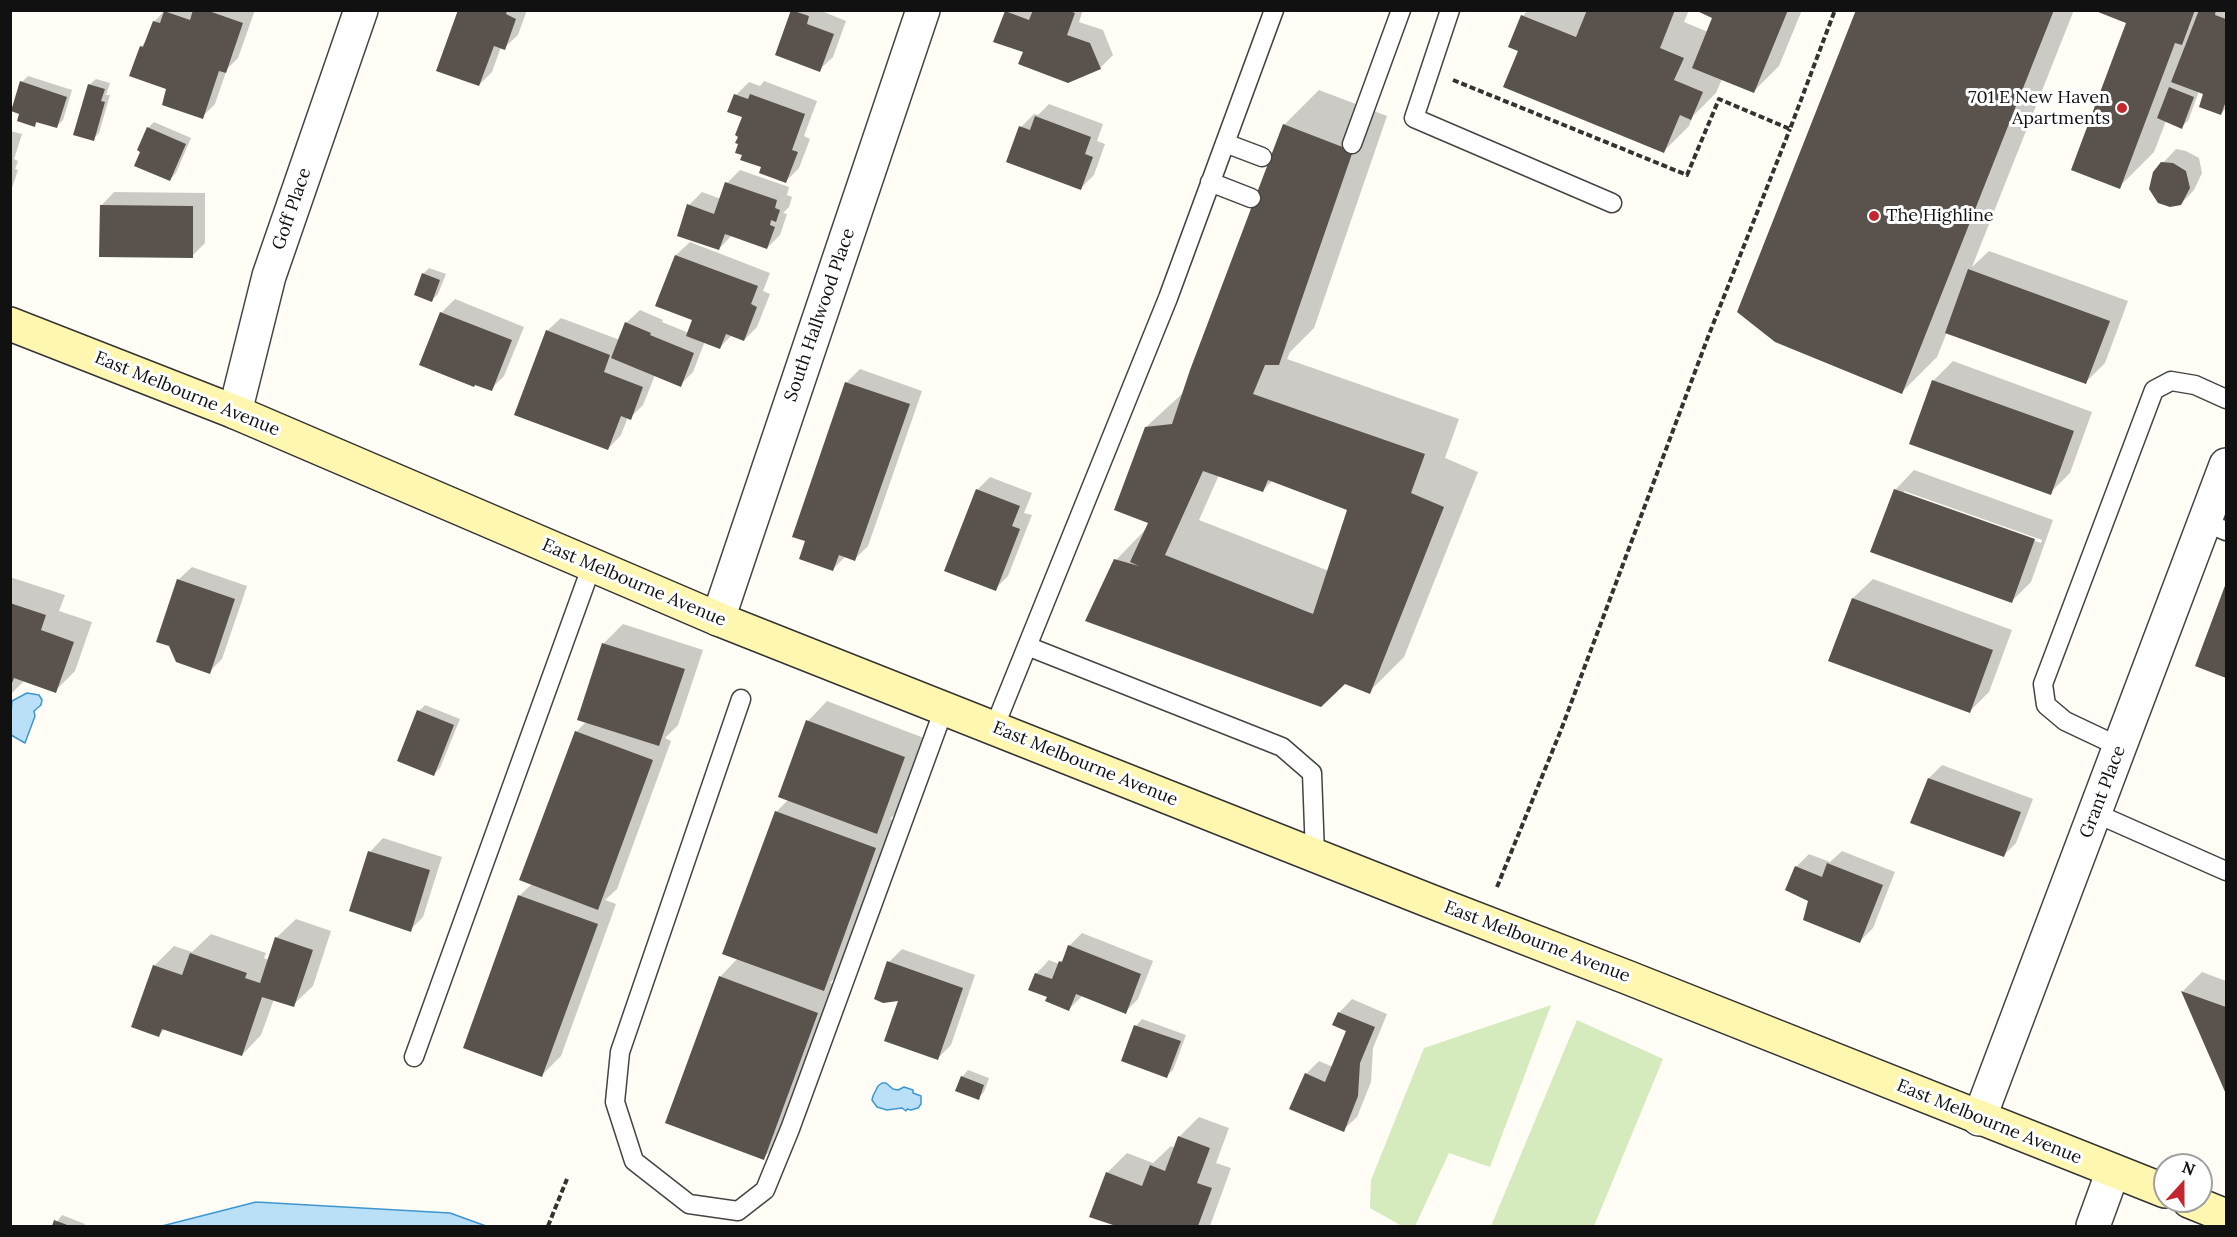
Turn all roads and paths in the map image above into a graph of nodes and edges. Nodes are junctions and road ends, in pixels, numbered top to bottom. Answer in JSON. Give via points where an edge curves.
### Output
{"nodes":[{"id":1,"x":361,"y":10,"type":"edge"},
{"id":2,"x":923,"y":10,"type":"edge"},
{"id":3,"x":1274,"y":10,"type":"edge"},
{"id":4,"x":1401,"y":10,"type":"edge"},
{"id":5,"x":1450,"y":10,"type":"edge"},
{"id":6,"x":1835,"y":10,"type":"edge"},
{"id":7,"x":1430,"y":71,"type":"junction"},
{"id":8,"x":1790,"y":129,"type":"junction"},
{"id":9,"x":1225,"y":143,"type":"junction"},
{"id":10,"x":1352,"y":144,"type":"dead end"},
{"id":11,"x":1262,"y":157,"type":"dead end"},
{"id":12,"x":1210,"y":182,"type":"junction"},
{"id":13,"x":1251,"y":198,"type":"dead end"},
{"id":14,"x":1612,"y":203,"type":"dead end"},
{"id":15,"x":10,"y":324,"type":"edge"},
{"id":16,"x":2226,"y":399,"type":"edge"},
{"id":17,"x":235,"y":412,"type":"junction"},
{"id":18,"x":2226,"y":465,"type":"edge"},
{"id":19,"x":2216,"y":526,"type":"edge"},
{"id":20,"x":592,"y":565,"type":"junction"},
{"id":21,"x":718,"y":619,"type":"junction"},
{"id":22,"x":1028,"y":646,"type":"junction"},
{"id":23,"x":741,"y":699,"type":"dead end"},
{"id":24,"x":944,"y":708,"type":"junction"},
{"id":25,"x":994,"y":728,"type":"junction"},
{"id":26,"x":2120,"y":747,"type":"junction"},
{"id":27,"x":2095,"y":813,"type":"junction"},
{"id":28,"x":1315,"y":855,"type":"junction"},
{"id":29,"x":2226,"y":871,"type":"edge"},
{"id":30,"x":1497,"y":887,"type":"dead end"},
{"id":31,"x":414,"y":1057,"type":"dead end"},
{"id":32,"x":1979,"y":1119,"type":"junction"},
{"id":33,"x":2113,"y":1171,"type":"junction"},
{"id":34,"x":567,"y":1179,"type":"dead end"},
{"id":35,"x":2153,"y":1186,"type":"edge"},
{"id":36,"x":548,"y":1227,"type":"edge"},
{"id":37,"x":2093,"y":1227,"type":"edge"}],
"edges":[{"from":1,"to":17,"type":"street","name":"Goff Place","via":[[269,276]]},
{"from":2,"to":21,"type":"street","name":"South Hallwood Place"},
{"from":3,"to":9,"type":"lane"},
{"from":4,"to":10,"type":"lane"},
{"from":5,"to":7,"type":"lane"},
{"from":6,"to":8,"type":"path"},
{"from":7,"to":8,"type":"path","via":[[1687,175],[1719,99]]},
{"from":7,"to":14,"type":"lane","via":[[1414,118]]},
{"from":8,"to":30,"type":"path","via":[[1561,730]]},
{"from":9,"to":11,"type":"lane"},
{"from":9,"to":12,"type":"lane"},
{"from":12,"to":13,"type":"lane"},
{"from":12,"to":22,"type":"lane","via":[[1168,298]]},
{"from":15,"to":17,"type":"street","name":"East Melbourne Avenue"},
{"from":16,"to":26,"type":"lane","via":[[2195,385],[2171,381],[2154,390],[2043,684],[2046,705],[2065,721]]},
{"from":17,"to":20,"type":"street","name":"East Melbourne Avenue"},
{"from":18,"to":19,"type":"street","name":"Grant Place"},
{"from":19,"to":26,"type":"street","name":"Grant Place"},
{"from":20,"to":21,"type":"street","name":"East Melbourne Avenue"},
{"from":20,"to":31,"type":"lane"},
{"from":21,"to":24,"type":"street","name":"East Melbourne Avenue"},
{"from":22,"to":25,"type":"lane"},
{"from":22,"to":28,"type":"lane","via":[[1282,747],[1312,773]]},
{"from":23,"to":24,"type":"lane","via":[[620,1052],[615,1102],[634,1161],[689,1204],[738,1211],[765,1190],[790,1129]]},
{"from":24,"to":25,"type":"street","name":"East Melbourne Avenue"},
{"from":25,"to":28,"type":"street","name":"East Melbourne Avenue"},
{"from":26,"to":27,"type":"street","name":"Grant Place"},
{"from":27,"to":29,"type":"lane"},
{"from":27,"to":32,"type":"street","name":"Grant Place"},
{"from":28,"to":32,"type":"street","name":"East Melbourne Avenue"},
{"from":32,"to":33,"type":"street","name":"East Melbourne Avenue"},
{"from":33,"to":35,"type":"street","name":"East Melbourne Avenue"},
{"from":33,"to":37,"type":"street"},
{"from":34,"to":36,"type":"path"}]}
